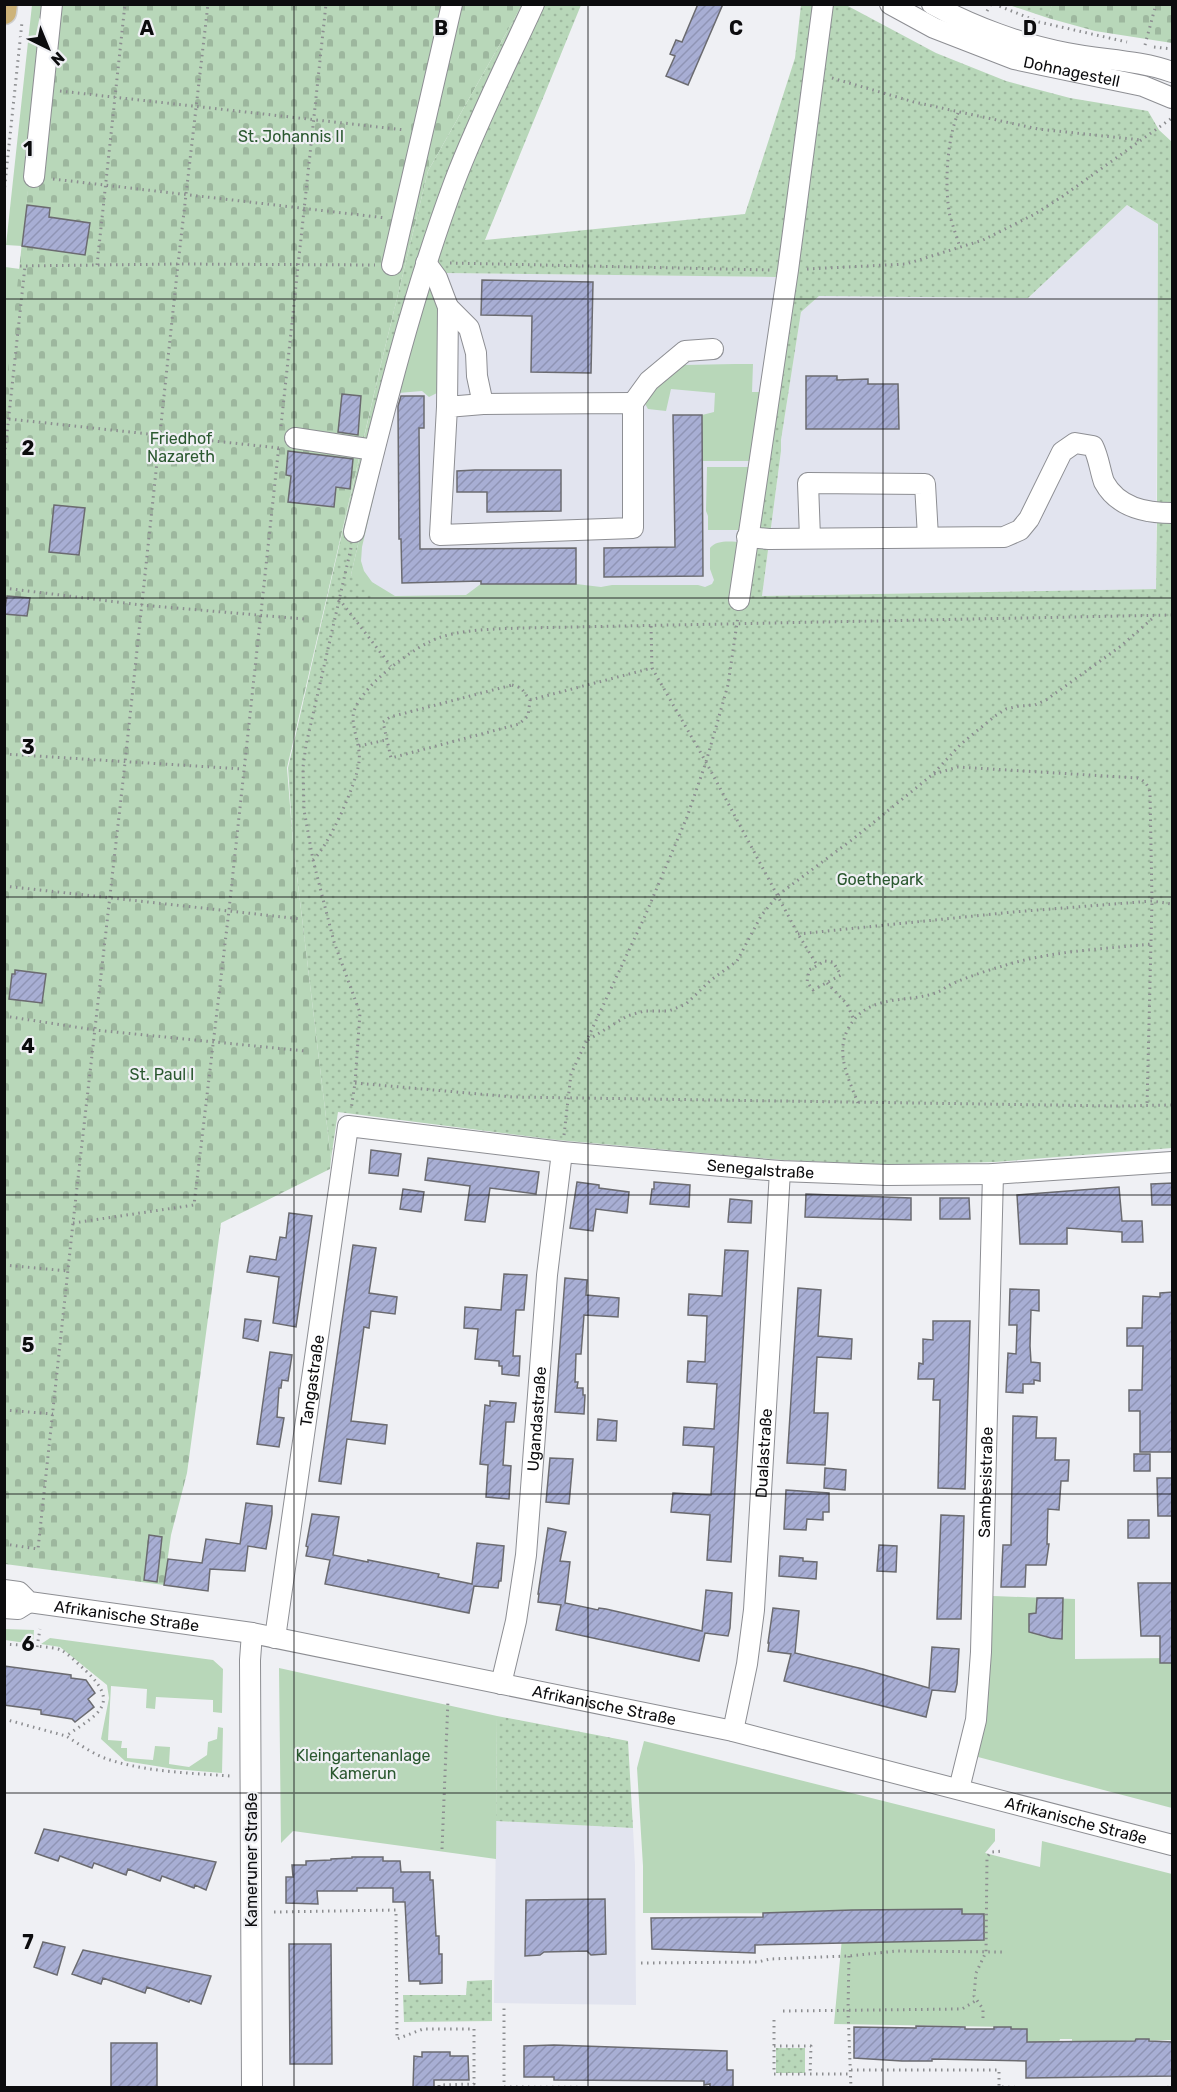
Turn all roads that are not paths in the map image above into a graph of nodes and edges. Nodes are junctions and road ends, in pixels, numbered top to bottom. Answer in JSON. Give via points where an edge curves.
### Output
{"nodes":[{"id":1,"x":52,"y":4,"type":"edge"},
{"id":2,"x":452,"y":4,"type":"edge"},
{"id":3,"x":534,"y":4,"type":"edge"},
{"id":4,"x":823,"y":4,"type":"edge"},
{"id":5,"x":890,"y":4,"type":"edge"},
{"id":6,"x":932,"y":4,"type":"edge"},
{"id":7,"x":975,"y":35,"type":"junction"},
{"id":8,"x":1173,"y":72,"type":"edge"},
{"id":9,"x":1173,"y":98,"type":"edge"},
{"id":10,"x":34,"y":177,"type":"road end"},
{"id":11,"x":426,"y":263,"type":"junction"},
{"id":12,"x":392,"y":265,"type":"road end"},
{"id":13,"x":448,"y":307,"type":"junction"},
{"id":14,"x":713,"y":349,"type":"dead end"},
{"id":15,"x":633,"y":403,"type":"junction"},
{"id":16,"x":483,"y":404,"type":"junction"},
{"id":17,"x":447,"y":407,"type":"junction"},
{"id":18,"x":287,"y":443,"type":"road end"},
{"id":19,"x":374,"y":450,"type":"junction"},
{"id":20,"x":1173,"y":513,"type":"edge"},
{"id":21,"x":354,"y":532,"type":"road end"},
{"id":22,"x":747,"y":537,"type":"junction"},
{"id":23,"x":928,"y":537,"type":"junction"},
{"id":24,"x":810,"y":538,"type":"junction"},
{"id":25,"x":739,"y":600,"type":"dead end"},
{"id":26,"x":349,"y":1121,"type":"joint"},
{"id":27,"x":562,"y":1147,"type":"junction"},
{"id":28,"x":1173,"y":1162,"type":"edge"},
{"id":29,"x":780,"y":1172,"type":"junction"},
{"id":30,"x":993,"y":1174,"type":"junction"},
{"id":31,"x":4,"y":1590,"type":"edge"},
{"id":32,"x":29,"y":1602,"type":"junction"},
{"id":33,"x":4,"y":1608,"type":"edge"},
{"id":34,"x":252,"y":1633,"type":"junction"},
{"id":35,"x":275,"y":1638,"type":"junction"},
{"id":36,"x":501,"y":1684,"type":"junction"},
{"id":37,"x":733,"y":1731,"type":"junction"},
{"id":38,"x":959,"y":1790,"type":"junction"},
{"id":39,"x":1173,"y":1845,"type":"edge"},
{"id":40,"x":252,"y":2088,"type":"edge"}],
"edges":[{"from":1,"to":10,"type":"street"},
{"from":2,"to":12,"type":"street"},
{"from":3,"to":11,"type":"street","via":[[455,180]]},
{"from":4,"to":22,"type":"street"},
{"from":5,"to":7,"type":"street","name":"Dohnagestell","via":[[934,28]]},
{"from":6,"to":7,"type":"street","name":"Dohnagestell"},
{"from":7,"to":8,"type":"street","name":"Dohnagestell"},
{"from":7,"to":9,"type":"street","name":"Dohnagestell","via":[[1014,59],[1143,86]]},
{"from":11,"to":13,"type":"street","via":[[437,278]]},
{"from":11,"to":19,"type":"street"},
{"from":13,"to":16,"type":"street","via":[[469,328]]},
{"from":13,"to":17,"type":"street"},
{"from":14,"to":15,"type":"street","via":[[685,351],[649,381]]},
{"from":15,"to":16,"type":"street"},
{"from":15,"to":17,"type":"street","via":[[633,528],[440,535]]},
{"from":16,"to":17,"type":"street"},
{"from":18,"to":19,"type":"street"},
{"from":19,"to":21,"type":"street"},
{"from":20,"to":23,"type":"street","via":[[1135,510],[1125,503],[1104,480],[1093,446],[1075,443],[1062,452],[1020,530],[1004,537]]},
{"from":22,"to":24,"type":"street"},
{"from":22,"to":25,"type":"street"},
{"from":23,"to":24,"type":"street"},
{"from":23,"to":24,"type":"street","via":[[925,484],[808,483]]},
{"from":26,"to":27,"type":"street","name":"Senegalstraße"},
{"from":26,"to":35,"type":"street","name":"Tangastraße"},
{"from":27,"to":29,"type":"street","name":"Senegalstraße"},
{"from":27,"to":36,"type":"street","name":"Ugandastraße","via":[[547,1275],[526,1556]]},
{"from":28,"to":30,"type":"street","name":"Senegalstraße"},
{"from":29,"to":30,"type":"street","name":"Senegalstraße"},
{"from":29,"to":37,"type":"street","name":"Dualastraße","via":[[754,1610]]},
{"from":30,"to":38,"type":"street","name":"Sambesistraße","via":[[981,1652],[976,1720]]},
{"from":31,"to":32,"type":"street","name":"Afrikanische Straße","via":[[19,1592]]},
{"from":32,"to":33,"type":"street","name":"Afrikanische Straße","via":[[18,1610]]},
{"from":32,"to":34,"type":"street","name":"Afrikanische Straße"},
{"from":34,"to":35,"type":"street","name":"Afrikanische Straße"},
{"from":34,"to":40,"type":"street","name":"Kameruner Straße"},
{"from":35,"to":36,"type":"street","name":"Afrikanische Straße"},
{"from":36,"to":37,"type":"street","name":"Afrikanische Straße"},
{"from":37,"to":38,"type":"street","name":"Afrikanische Straße"},
{"from":38,"to":39,"type":"street","name":"Afrikanische Straße"}]}
